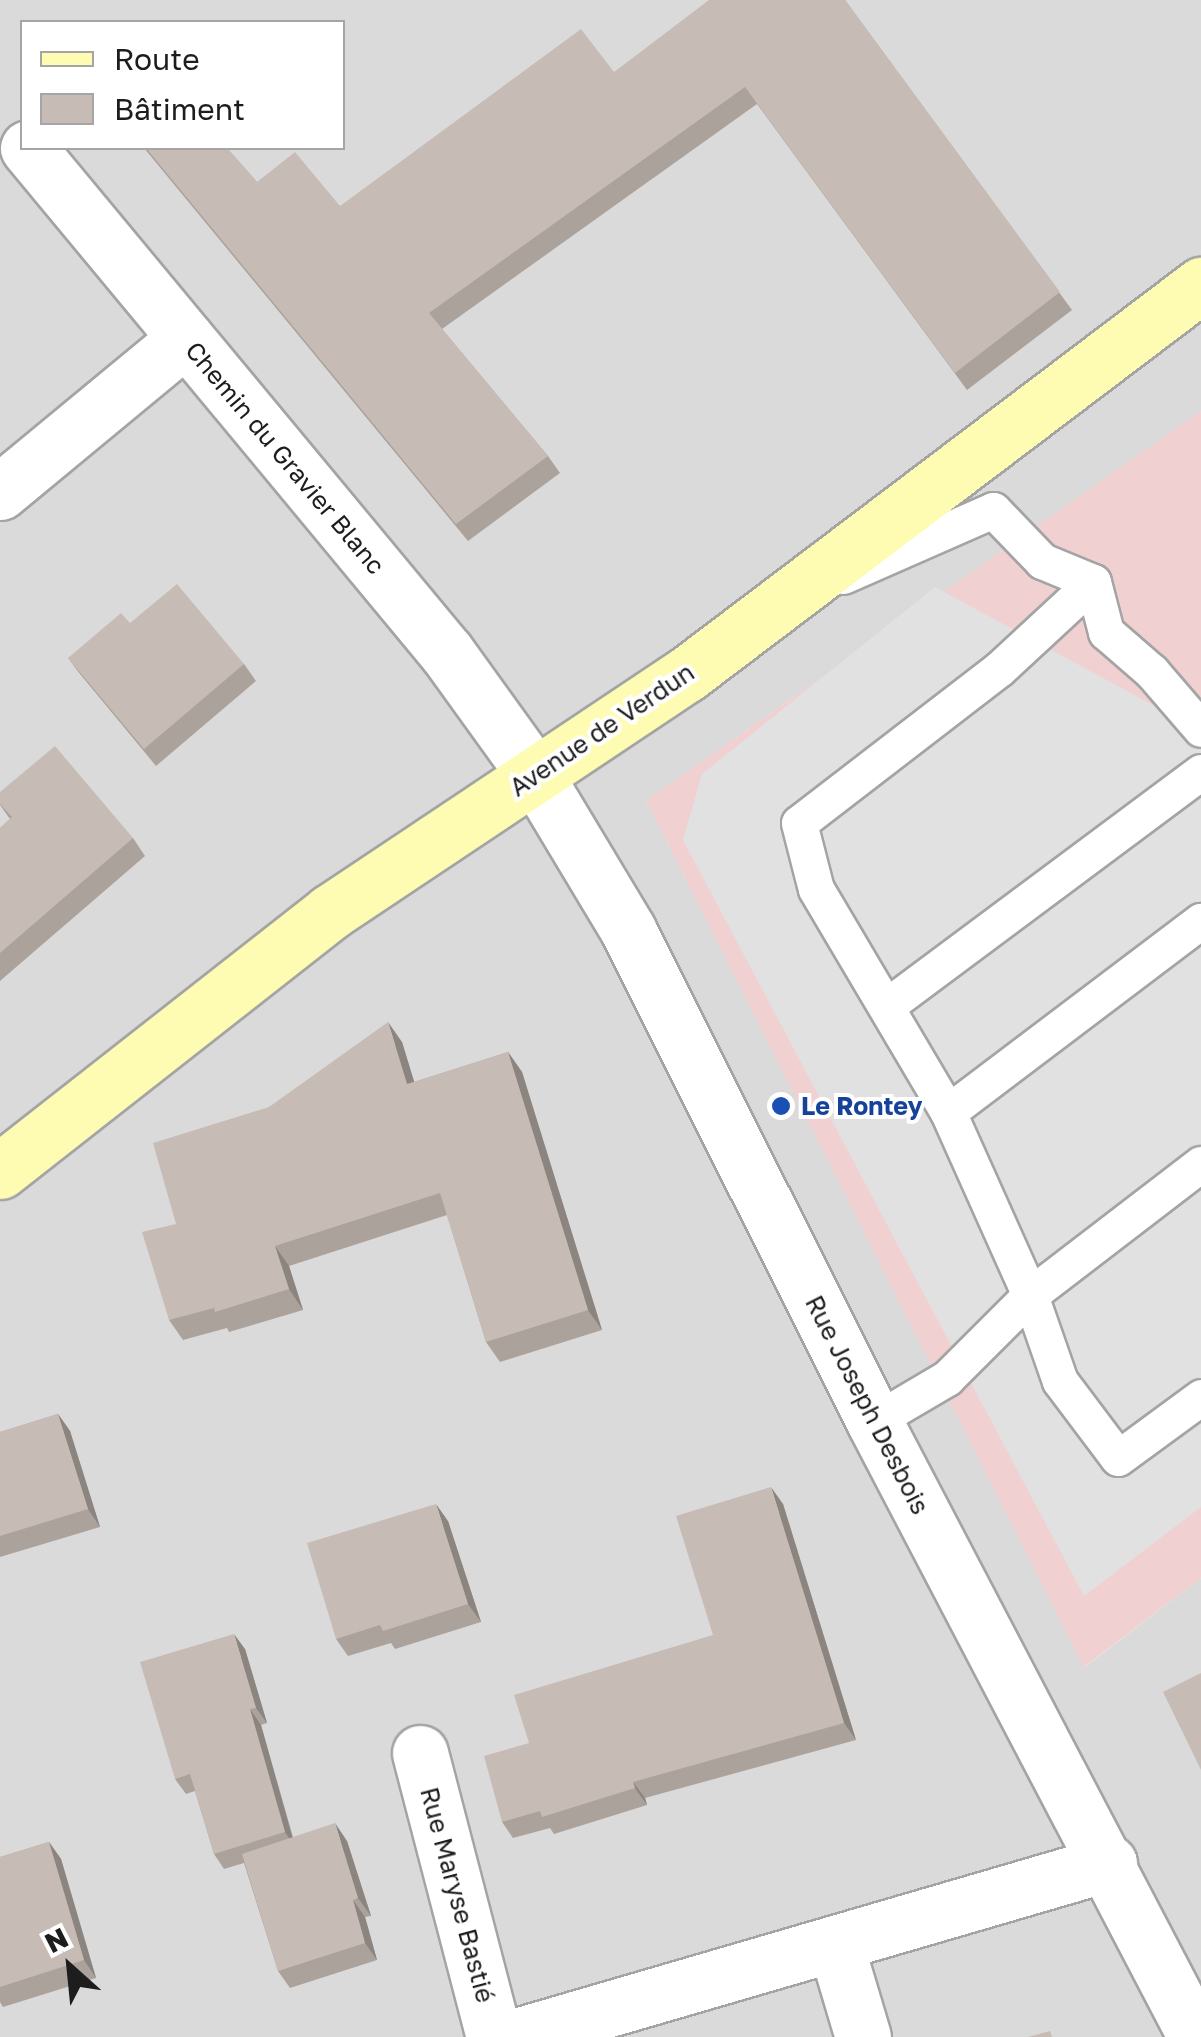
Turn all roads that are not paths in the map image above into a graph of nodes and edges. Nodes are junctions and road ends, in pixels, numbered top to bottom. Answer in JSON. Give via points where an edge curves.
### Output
{"nodes":[{"id":1,"x":0,"y":114,"type":"edge"},
{"id":2,"x":20,"y":139,"type":"edge"},
{"id":3,"x":30,"y":150,"type":"edge"},
{"id":4,"x":1201,"y":285,"type":"edge"},
{"id":5,"x":186,"y":338,"type":"junction"},
{"id":6,"x":0,"y":492,"type":"edge"},
{"id":7,"x":1093,"y":582,"type":"junction"},
{"id":8,"x":769,"y":609,"type":"junction"},
{"id":9,"x":1201,"y":730,"type":"edge"},
{"id":10,"x":1201,"y":772,"type":"edge"},
{"id":11,"x":535,"y":775,"type":"junction"},
{"id":12,"x":1201,"y":921,"type":"edge"},
{"id":13,"x":888,"y":1005,"type":"junction"},
{"id":14,"x":948,"y":1112,"type":"junction"},
{"id":15,"x":1201,"y":1164,"type":"edge"},
{"id":16,"x":0,"y":1171,"type":"edge"},
{"id":17,"x":1030,"y":1295,"type":"junction"},
{"id":18,"x":1201,"y":1397,"type":"edge"},
{"id":19,"x":874,"y":1421,"type":"junction"},
{"id":20,"x":420,"y":1753,"type":"dead end"},
{"id":21,"x":1108,"y":1863,"type":"junction"},
{"id":22,"x":835,"y":1943,"type":"junction"},
{"id":23,"x":494,"y":2037,"type":"edge"},
{"id":24,"x":513,"y":2037,"type":"edge"},
{"id":25,"x":863,"y":2037,"type":"edge"},
{"id":26,"x":1196,"y":2037,"type":"edge"}],
"edges":[{"from":1,"to":2,"type":"street"},
{"from":3,"to":5,"type":"street","name":"Chemin du Gravier Blanc"},
{"from":4,"to":8,"type":"main road","name":"Avenue de Verdun"},
{"from":5,"to":6,"type":"street"},
{"from":5,"to":11,"type":"street","name":"Chemin du Gravier Blanc","via":[[447,654]]},
{"from":7,"to":8,"type":"lane","via":[[1042,561],[993,510]]},
{"from":7,"to":9,"type":"lane","via":[[1106,632],[1152,672]]},
{"from":7,"to":13,"type":"lane","via":[[999,669],[799,823],[816,890]]},
{"from":8,"to":11,"type":"main road","name":"Avenue de Verdun","via":[[629,715]]},
{"from":10,"to":13,"type":"lane"},
{"from":11,"to":16,"type":"main road","name":"Avenue de Verdun","via":[[330,912]]},
{"from":11,"to":19,"type":"street","name":"Rue Joseph Desbois","via":[[628,930]]},
{"from":12,"to":14,"type":"lane"},
{"from":13,"to":14,"type":"lane"},
{"from":14,"to":17,"type":"lane"},
{"from":15,"to":17,"type":"lane"},
{"from":17,"to":18,"type":"lane","via":[[1060,1380],[1118,1458]]},
{"from":17,"to":19,"type":"lane","via":[[947,1378]]},
{"from":19,"to":21,"type":"street","name":"Rue Joseph Desbois"},
{"from":20,"to":23,"type":"street","name":"Rue Maryse Bastié"},
{"from":21,"to":22,"type":"street"},
{"from":21,"to":26,"type":"street","name":"Rue Joseph Desbois"},
{"from":22,"to":24,"type":"street"},
{"from":22,"to":25,"type":"street"}]}
